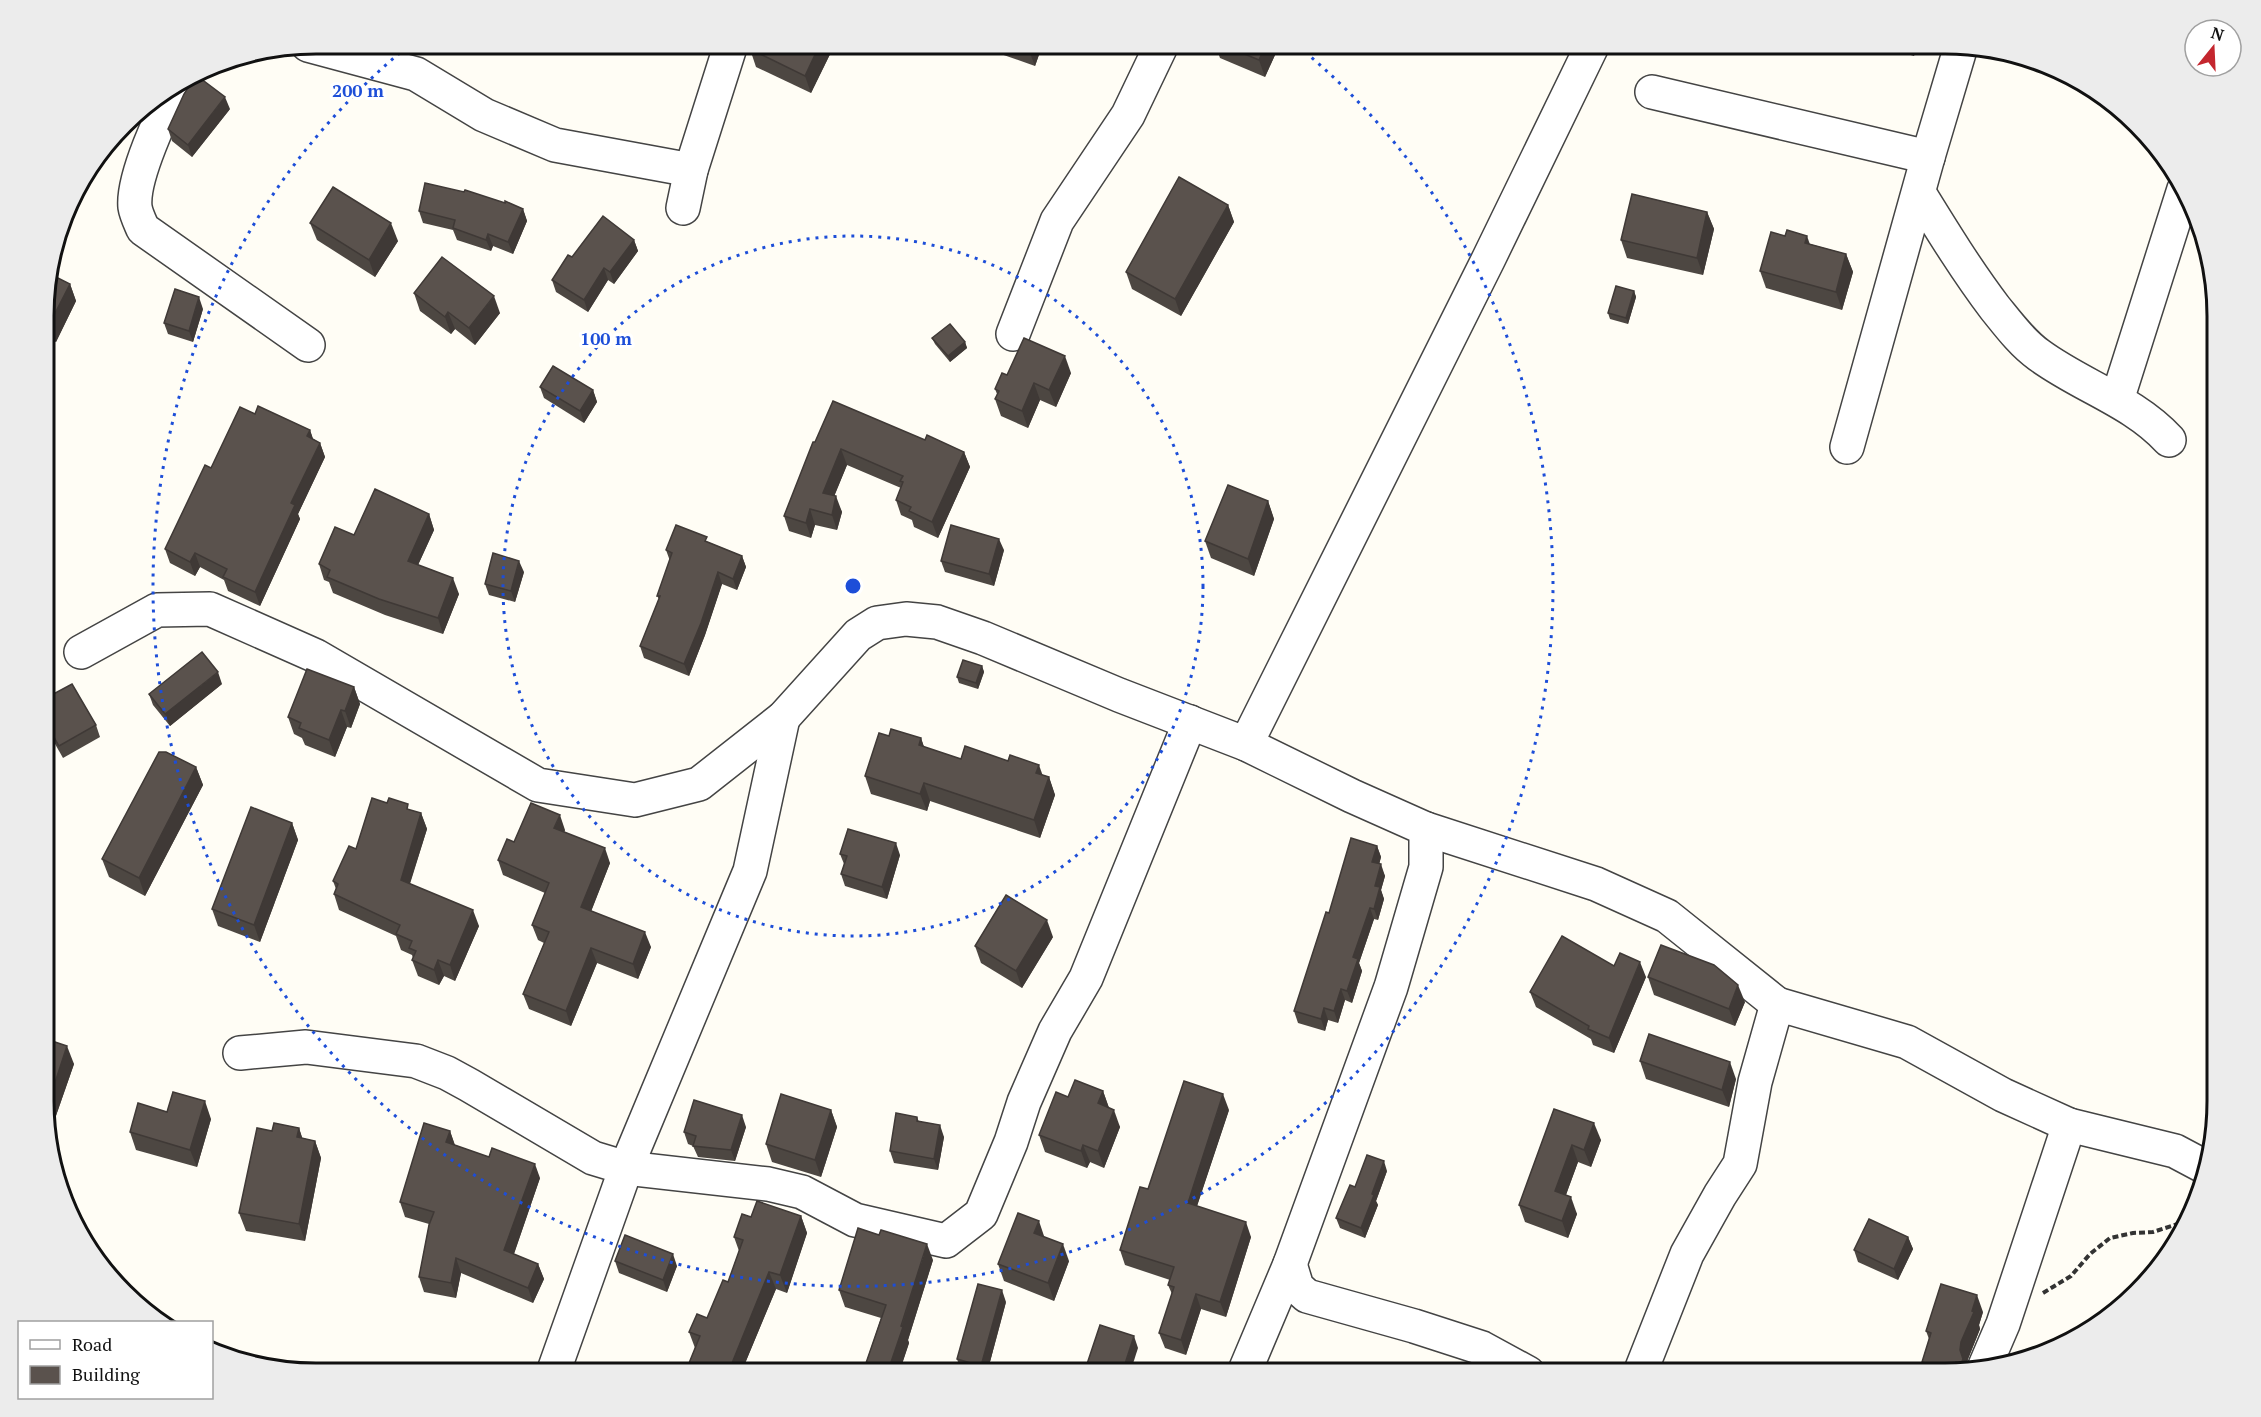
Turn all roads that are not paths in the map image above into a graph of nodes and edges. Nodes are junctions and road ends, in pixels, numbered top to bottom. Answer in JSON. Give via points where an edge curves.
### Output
{"nodes":[{"id":1,"x":342,"y":54,"type":"edge"},
{"id":2,"x":728,"y":54,"type":"edge"},
{"id":3,"x":1157,"y":54,"type":"edge"},
{"id":4,"x":1588,"y":54,"type":"edge"},
{"id":5,"x":1958,"y":55,"type":"edge"},
{"id":6,"x":1652,"y":92,"type":"dead end"},
{"id":7,"x":171,"y":97,"type":"edge"},
{"id":8,"x":1928,"y":157,"type":"junction"},
{"id":9,"x":691,"y":170,"type":"junction"},
{"id":10,"x":1919,"y":193,"type":"junction"},
{"id":11,"x":2180,"y":201,"type":"edge"},
{"id":12,"x":682,"y":208,"type":"dead end"},
{"id":13,"x":1013,"y":334,"type":"dead end"},
{"id":14,"x":308,"y":345,"type":"dead end"},
{"id":15,"x":2117,"y":400,"type":"junction"},
{"id":16,"x":2169,"y":440,"type":"dead end"},
{"id":17,"x":1847,"y":447,"type":"dead end"},
{"id":18,"x":81,"y":652,"type":"dead end"},
{"id":19,"x":783,"y":718,"type":"junction"},
{"id":20,"x":1190,"y":722,"type":"junction"},
{"id":21,"x":1246,"y":744,"type":"junction"},
{"id":22,"x":1426,"y":830,"type":"junction"},
{"id":23,"x":1777,"y":1004,"type":"junction"},
{"id":24,"x":240,"y":1053,"type":"dead end"},
{"id":25,"x":2069,"y":1125,"type":"junction"},
{"id":26,"x":2199,"y":1164,"type":"edge"},
{"id":27,"x":626,"y":1168,"type":"junction"},
{"id":28,"x":1290,"y":1264,"type":"junction"},
{"id":29,"x":1988,"y":1359,"type":"edge"},
{"id":30,"x":557,"y":1363,"type":"edge"},
{"id":31,"x":1248,"y":1363,"type":"edge"},
{"id":32,"x":1510,"y":1363,"type":"edge"},
{"id":33,"x":1644,"y":1363,"type":"edge"}],
"edges":[{"from":1,"to":9,"type":"street","via":[[416,74],[484,115],[555,145]]},
{"from":2,"to":9,"type":"street"},
{"from":3,"to":13,"type":"street","via":[[1128,115],[1057,221]]},
{"from":4,"to":21,"type":"street"},
{"from":5,"to":8,"type":"street"},
{"from":6,"to":8,"type":"street"},
{"from":7,"to":14,"type":"street","via":[[135,188],[135,209],[143,229]]},
{"from":8,"to":10,"type":"street"},
{"from":9,"to":12,"type":"street"},
{"from":10,"to":15,"type":"street","via":[[2011,328],[2037,354]]},
{"from":10,"to":17,"type":"street"},
{"from":11,"to":15,"type":"street"},
{"from":15,"to":16,"type":"street","via":[[2154,424]]},
{"from":18,"to":19,"type":"street","via":[[158,610],[210,609],[316,656],[538,785],[635,800],[699,784]]},
{"from":19,"to":20,"type":"street","via":[[858,635],[877,624],[906,618],[937,622],[983,638]]},
{"from":19,"to":27,"type":"street","via":[[750,871]]},
{"from":20,"to":21,"type":"street"},
{"from":20,"to":27,"type":"street","via":[[1086,978],[1055,1031],[981,1214],[946,1241],[855,1220],[802,1192],[768,1184]]},
{"from":21,"to":22,"type":"street"},
{"from":22,"to":23,"type":"street","via":[[1596,884],[1667,916]]},
{"from":22,"to":28,"type":"street","via":[[1426,867],[1391,987]]},
{"from":23,"to":25,"type":"street","via":[[1907,1042],[2003,1095]]},
{"from":23,"to":33,"type":"street","via":[[1755,1082],[1740,1164],[1686,1254]]},
{"from":24,"to":27,"type":"street","via":[[306,1047],[416,1061],[469,1085],[592,1158]]},
{"from":25,"to":26,"type":"street","via":[[2175,1151]]},
{"from":25,"to":29,"type":"street"},
{"from":27,"to":30,"type":"street"},
{"from":28,"to":31,"type":"street"},
{"from":28,"to":32,"type":"street","via":[[1297,1287],[1307,1296],[1482,1348]]}]}
